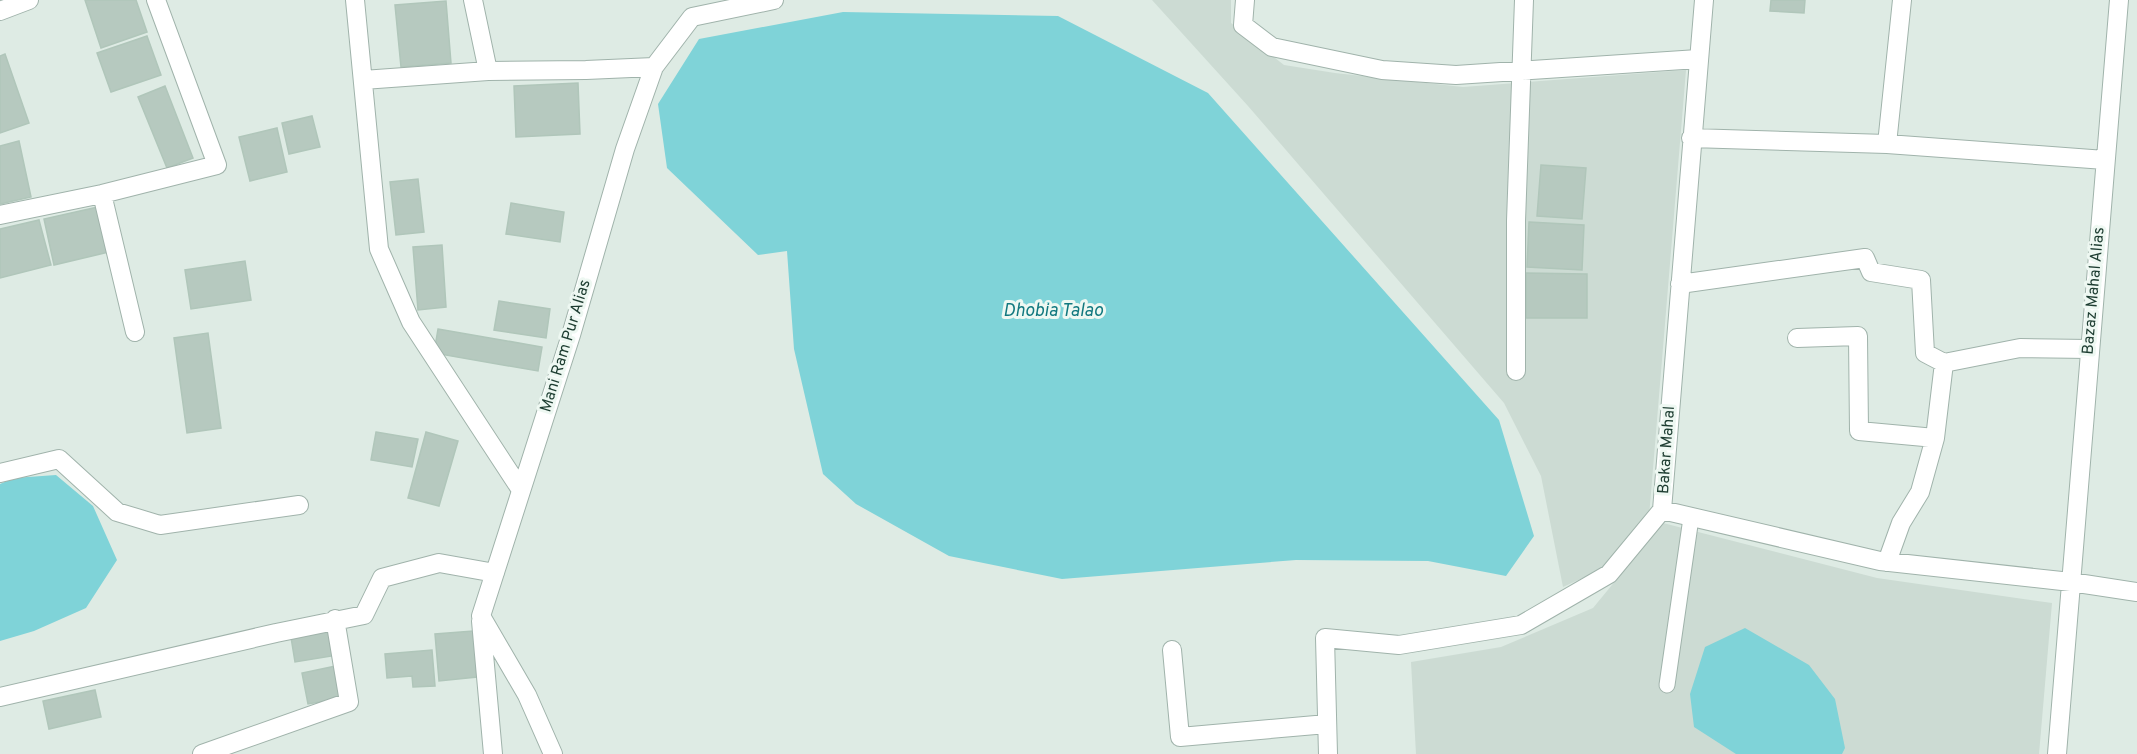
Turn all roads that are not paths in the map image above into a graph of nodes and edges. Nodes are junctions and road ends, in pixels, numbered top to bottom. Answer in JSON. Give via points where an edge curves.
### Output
{"nodes":[{"id":1,"x":29,"y":0,"type":"edge"},
{"id":2,"x":156,"y":0,"type":"edge"},
{"id":3,"x":355,"y":0,"type":"edge"},
{"id":4,"x":473,"y":0,"type":"edge"},
{"id":5,"x":774,"y":0,"type":"edge"},
{"id":6,"x":1245,"y":0,"type":"edge"},
{"id":7,"x":1524,"y":0,"type":"edge"},
{"id":8,"x":1704,"y":0,"type":"edge"},
{"id":9,"x":1902,"y":0,"type":"edge"},
{"id":10,"x":2119,"y":0,"type":"edge"},
{"id":11,"x":0,"y":11,"type":"edge"},
{"id":12,"x":1698,"y":59,"type":"junction"},
{"id":13,"x":654,"y":67,"type":"junction"},
{"id":14,"x":1522,"y":70,"type":"junction"},
{"id":15,"x":488,"y":71,"type":"junction"},
{"id":16,"x":363,"y":80,"type":"junction"},
{"id":17,"x":1691,"y":138,"type":"junction"},
{"id":18,"x":1887,"y":144,"type":"junction"},
{"id":19,"x":2105,"y":160,"type":"junction"},
{"id":20,"x":102,"y":194,"type":"junction"},
{"id":21,"x":0,"y":215,"type":"edge"},
{"id":22,"x":1680,"y":284,"type":"junction"},
{"id":23,"x":135,"y":332,"type":"dead end"},
{"id":24,"x":1797,"y":338,"type":"dead end"},
{"id":25,"x":2089,"y":349,"type":"junction"},
{"id":26,"x":1944,"y":363,"type":"junction"},
{"id":27,"x":1516,"y":371,"type":"dead end"},
{"id":28,"x":1935,"y":438,"type":"junction"},
{"id":29,"x":0,"y":473,"type":"edge"},
{"id":30,"x":521,"y":490,"type":"junction"},
{"id":31,"x":299,"y":505,"type":"dead end"},
{"id":32,"x":1662,"y":510,"type":"junction"},
{"id":33,"x":1691,"y":518,"type":"junction"},
{"id":34,"x":1887,"y":562,"type":"junction"},
{"id":35,"x":495,"y":573,"type":"junction"},
{"id":36,"x":2071,"y":582,"type":"junction"},
{"id":37,"x":2137,"y":592,"type":"edge"},
{"id":38,"x":481,"y":616,"type":"junction"},
{"id":39,"x":335,"y":620,"type":"junction"},
{"id":40,"x":1172,"y":650,"type":"dead end"},
{"id":41,"x":1667,"y":685,"type":"dead end"},
{"id":42,"x":0,"y":697,"type":"edge"},
{"id":43,"x":1328,"y":724,"type":"junction"},
{"id":44,"x":202,"y":754,"type":"edge"},
{"id":45,"x":493,"y":754,"type":"edge"},
{"id":46,"x":552,"y":754,"type":"edge"},
{"id":47,"x":1328,"y":754,"type":"edge"},
{"id":48,"x":2057,"y":754,"type":"edge"}],
"edges":[{"from":1,"to":11,"type":"street"},
{"from":2,"to":20,"type":"street","via":[[217,165]]},
{"from":3,"to":16,"type":"street"},
{"from":4,"to":15,"type":"street"},
{"from":5,"to":13,"type":"street","name":"Mani Ram Pur Alias","via":[[692,17]]},
{"from":6,"to":14,"type":"street","via":[[1243,25],[1272,47],[1382,70],[1456,75]]},
{"from":7,"to":14,"type":"street"},
{"from":8,"to":12,"type":"street","name":"Bakar Mahal"},
{"from":9,"to":18,"type":"street"},
{"from":10,"to":19,"type":"street","name":"Bazaz Mahal Alias"},
{"from":12,"to":14,"type":"street"},
{"from":12,"to":17,"type":"street","name":"Bakar Mahal"},
{"from":13,"to":15,"type":"street"},
{"from":13,"to":30,"type":"street","name":"Mani Ram Pur Alias","via":[[625,149]]},
{"from":14,"to":27,"type":"street"},
{"from":15,"to":16,"type":"street"},
{"from":16,"to":30,"type":"street","via":[[379,249],[411,322]]},
{"from":17,"to":18,"type":"street"},
{"from":17,"to":22,"type":"street","name":"Bakar Mahal"},
{"from":18,"to":19,"type":"street"},
{"from":19,"to":25,"type":"street","name":"Bazaz Mahal Alias"},
{"from":20,"to":21,"type":"street"},
{"from":20,"to":23,"type":"street"},
{"from":22,"to":26,"type":"street","via":[[1865,258],[1870,272],[1921,280],[1925,353]]},
{"from":22,"to":32,"type":"street","name":"Bakar Mahal"},
{"from":24,"to":28,"type":"street","via":[[1858,336],[1859,431]]},
{"from":25,"to":26,"type":"street","via":[[2020,348]]},
{"from":25,"to":36,"type":"street","name":"Bazaz Mahal Alias"},
{"from":26,"to":28,"type":"street"},
{"from":28,"to":34,"type":"street","via":[[1920,492],[1901,524]]},
{"from":29,"to":31,"type":"street","via":[[59,459],[117,512],[160,525]]},
{"from":30,"to":35,"type":"street","name":"Mani Ram Pur Alias"},
{"from":32,"to":33,"type":"street"},
{"from":32,"to":43,"type":"street","name":"Bakar Mahal","via":[[1609,574],[1521,625],[1399,645],[1325,638]]},
{"from":33,"to":34,"type":"street"},
{"from":33,"to":41,"type":"lane"},
{"from":34,"to":36,"type":"street"},
{"from":35,"to":38,"type":"street","name":"Mani Ram Pur Alias"},
{"from":35,"to":39,"type":"street","via":[[439,563],[381,578],[364,615]]},
{"from":36,"to":37,"type":"street"},
{"from":36,"to":48,"type":"street","name":"Bazaz Mahal Alias"},
{"from":38,"to":45,"type":"street"},
{"from":38,"to":46,"type":"street","via":[[527,695]]},
{"from":39,"to":42,"type":"street"},
{"from":39,"to":44,"type":"street","via":[[349,702]]},
{"from":40,"to":43,"type":"street","via":[[1180,737]]},
{"from":43,"to":47,"type":"street","name":"Bakar Mahal"}]}
